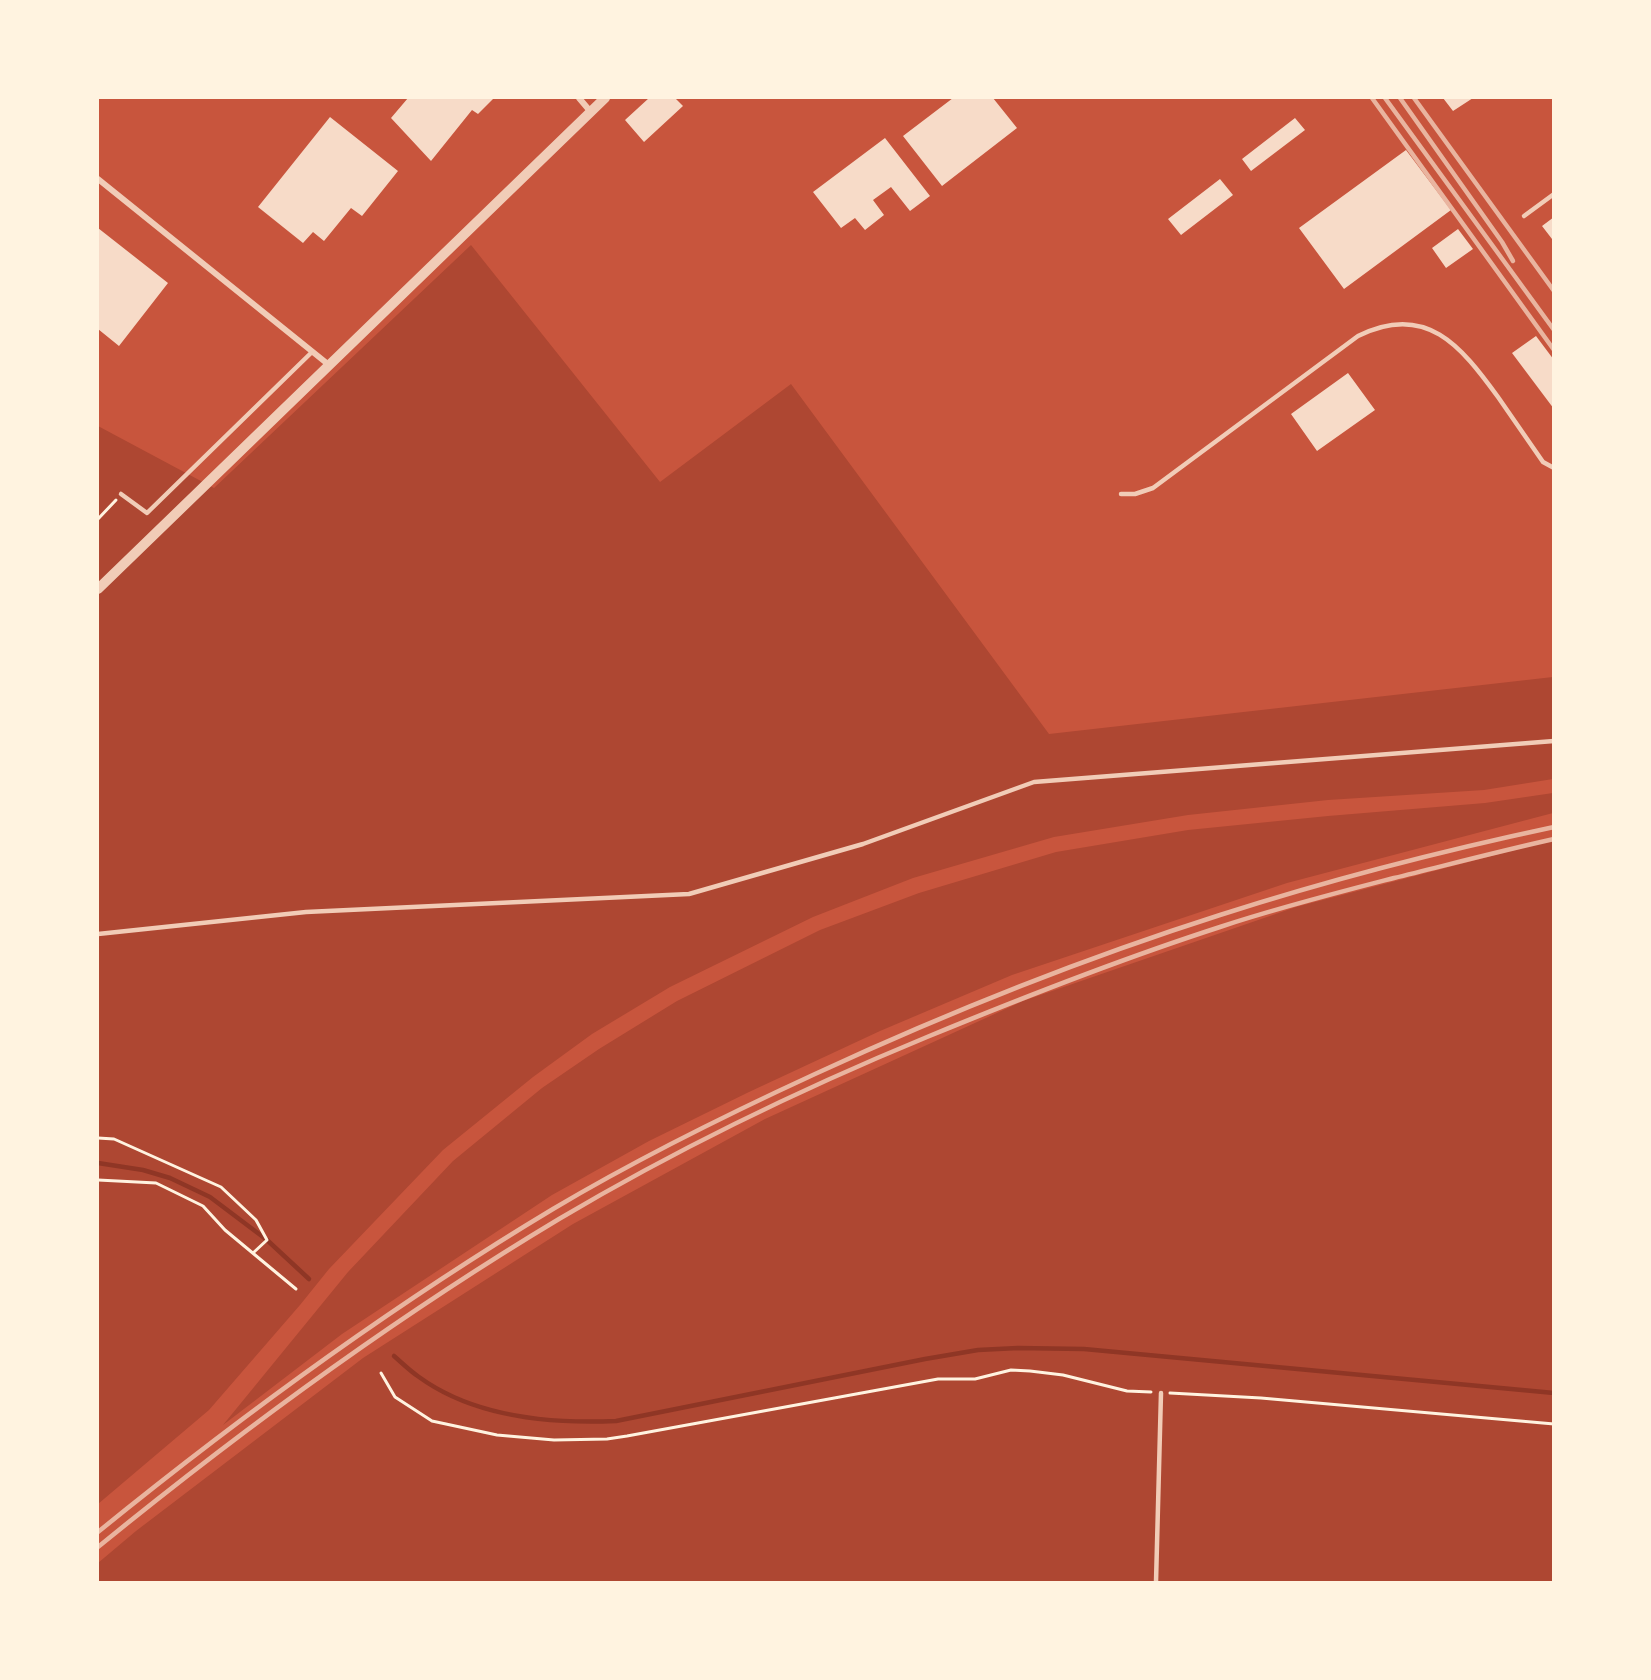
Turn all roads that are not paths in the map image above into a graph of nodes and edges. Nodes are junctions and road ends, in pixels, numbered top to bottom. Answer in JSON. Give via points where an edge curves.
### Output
{"nodes":[{"id":1,"x":579,"y":98,"type":"edge"},
{"id":2,"x":604,"y":98,"type":"edge"},
{"id":3,"x":590,"y":111,"type":"junction"},
{"id":4,"x":98,"y":179,"type":"edge"},
{"id":5,"x":1554,"y":194,"type":"edge"},
{"id":6,"x":1524,"y":216,"type":"dead end"},
{"id":7,"x":312,"y":352,"type":"junction"},
{"id":8,"x":329,"y":365,"type":"junction"},
{"id":9,"x":1554,"y":468,"type":"edge"},
{"id":10,"x":121,"y":494,"type":"road end"},
{"id":11,"x":1121,"y":494,"type":"dead end"},
{"id":12,"x":98,"y":589,"type":"edge"},
{"id":13,"x":1554,"y":741,"type":"edge"},
{"id":14,"x":98,"y":934,"type":"edge"},
{"id":15,"x":1161,"y":1393,"type":"road end"},
{"id":16,"x":1156,"y":1582,"type":"edge"}],
"edges":[{"from":1,"to":3,"type":"street"},
{"from":2,"to":3,"type":"street"},
{"from":3,"to":8,"type":"street"},
{"from":4,"to":7,"type":"street"},
{"from":5,"to":6,"type":"lane"},
{"from":7,"to":8,"type":"street"},
{"from":7,"to":10,"type":"lane","via":[[147,513]]},
{"from":8,"to":12,"type":"street"},
{"from":9,"to":11,"type":"lane","via":[[1543,462],[1466,355],[1442,336],[1412,324],[1397,324],[1358,336],[1153,488]]},
{"from":13,"to":14,"type":"lane","via":[[1034,782],[863,844],[689,894],[306,912]]},
{"from":15,"to":16,"type":"lane"}]}
